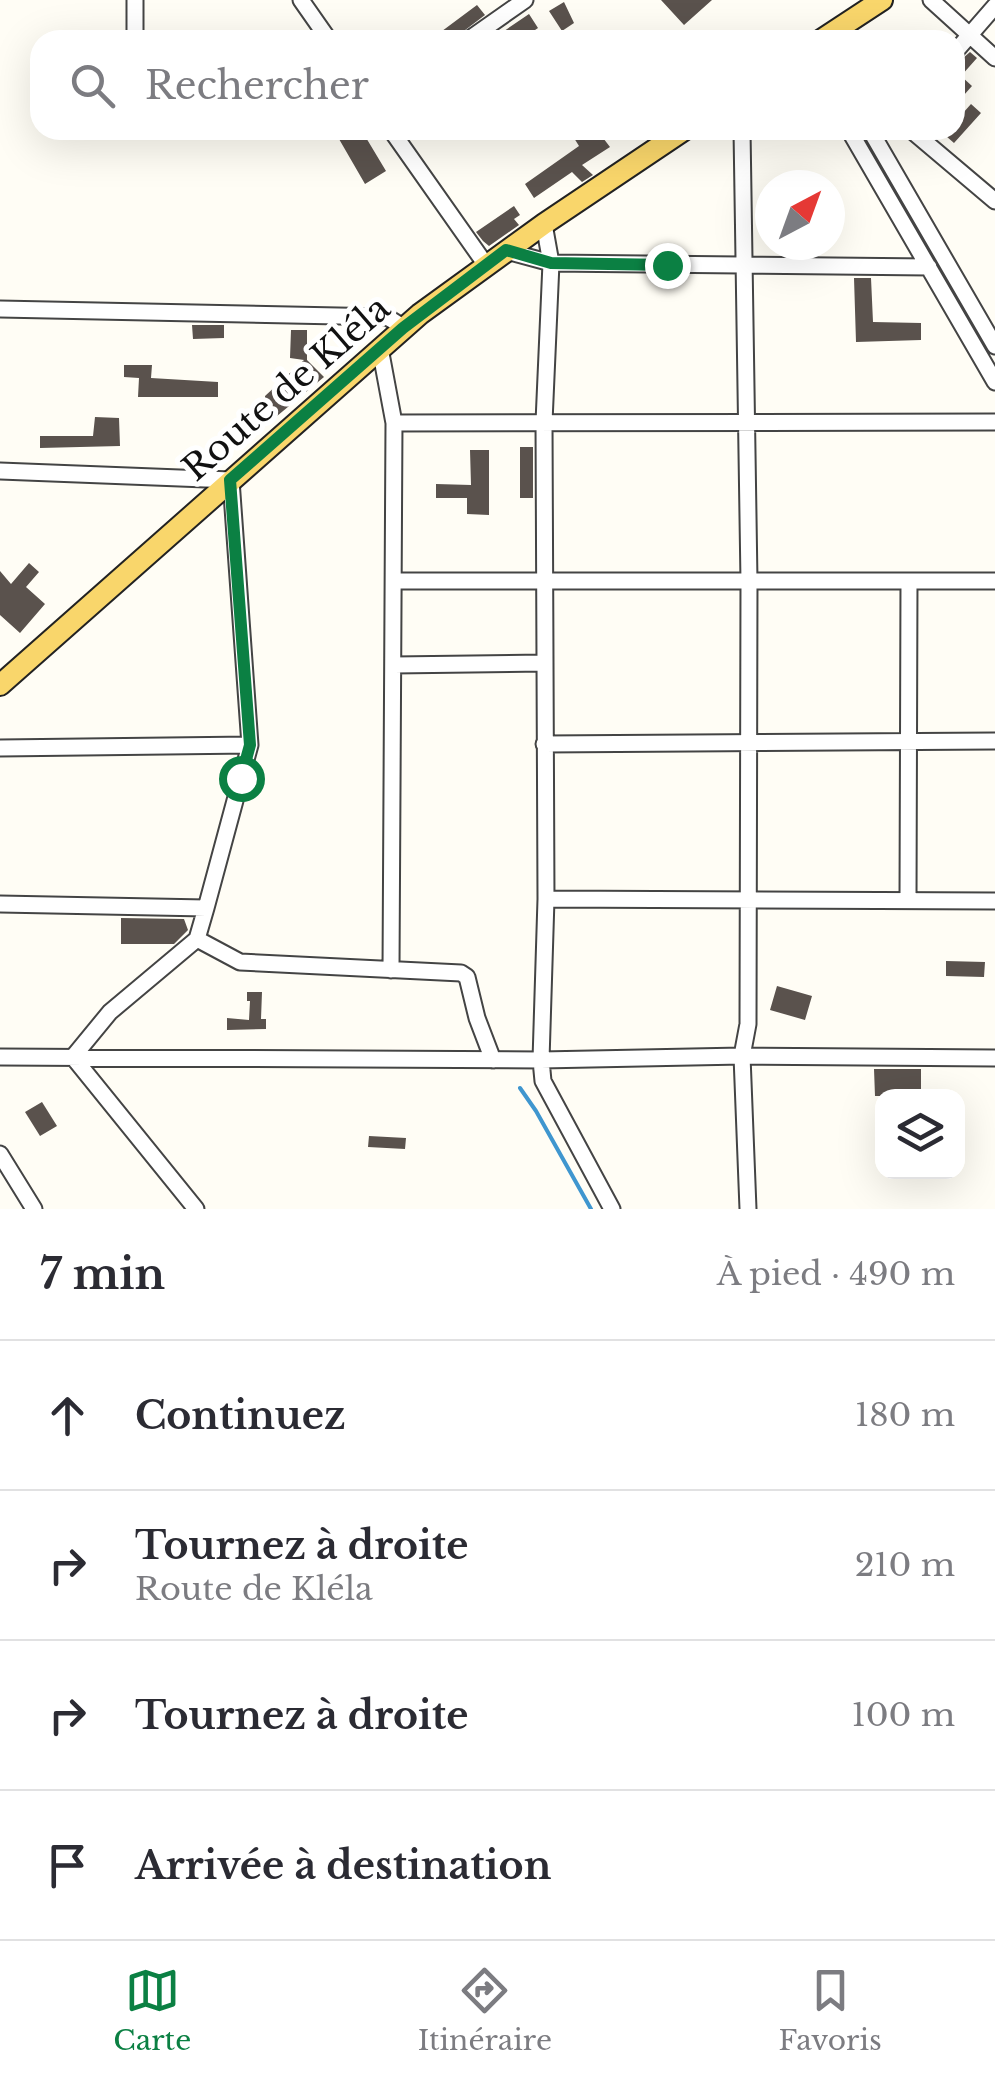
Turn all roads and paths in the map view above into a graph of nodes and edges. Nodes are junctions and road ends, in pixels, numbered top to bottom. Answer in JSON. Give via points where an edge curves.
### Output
{"nodes":[{"id":1,"x":135,"y":0,"type":"edge"},
{"id":2,"x":301,"y":0,"type":"edge"},
{"id":3,"x":525,"y":0,"type":"edge"},
{"id":4,"x":882,"y":0,"type":"edge"},
{"id":5,"x":931,"y":0,"type":"edge"},
{"id":6,"x":995,"y":6,"type":"edge"},
{"id":7,"x":135,"y":30,"type":"edge"},
{"id":8,"x":321,"y":30,"type":"edge"},
{"id":9,"x":482,"y":30,"type":"edge"},
{"id":10,"x":836,"y":30,"type":"edge"},
{"id":11,"x":964,"y":30,"type":"edge"},
{"id":12,"x":965,"y":31,"type":"edge"},
{"id":13,"x":969,"y":35,"type":"junction"},
{"id":14,"x":965,"y":40,"type":"edge"},
{"id":15,"x":995,"y":58,"type":"edge"},
{"id":16,"x":398,"y":140,"type":"edge"},
{"id":17,"x":669,"y":140,"type":"edge"},
{"id":18,"x":742,"y":140,"type":"edge"},
{"id":19,"x":855,"y":140,"type":"edge"},
{"id":20,"x":876,"y":140,"type":"edge"},
{"id":21,"x":923,"y":140,"type":"edge"},
{"id":22,"x":995,"y":201,"type":"edge"},
{"id":23,"x":544,"y":224,"type":"junction"},
{"id":24,"x":506,"y":250,"type":"junction"},
{"id":25,"x":551,"y":263,"type":"junction"},
{"id":26,"x":486,"y":265,"type":"junction"},
{"id":27,"x":745,"y":266,"type":"junction"},
{"id":28,"x":929,"y":267,"type":"junction"},
{"id":29,"x":0,"y":309,"type":"edge"},
{"id":30,"x":403,"y":328,"type":"junction"},
{"id":31,"x":995,"y":346,"type":"edge"},
{"id":32,"x":380,"y":348,"type":"junction"},
{"id":33,"x":995,"y":382,"type":"edge"},
{"id":34,"x":747,"y":420,"type":"junction"},
{"id":35,"x":544,"y":422,"type":"junction"},
{"id":36,"x":995,"y":422,"type":"edge"},
{"id":37,"x":394,"y":423,"type":"junction"},
{"id":38,"x":0,"y":471,"type":"edge"},
{"id":39,"x":230,"y":480,"type":"junction"},
{"id":40,"x":394,"y":581,"type":"junction"},
{"id":41,"x":542,"y":581,"type":"junction"},
{"id":42,"x":749,"y":581,"type":"junction"},
{"id":43,"x":995,"y":581,"type":"edge"},
{"id":44,"x":909,"y":582,"type":"junction"},
{"id":45,"x":543,"y":663,"type":"junction"},
{"id":46,"x":394,"y":665,"type":"junction"},
{"id":47,"x":0,"y":685,"type":"edge"},
{"id":48,"x":995,"y":740,"type":"edge"},
{"id":49,"x":748,"y":742,"type":"junction"},
{"id":50,"x":910,"y":742,"type":"junction"},
{"id":51,"x":544,"y":744,"type":"junction"},
{"id":52,"x":250,"y":745,"type":"junction"},
{"id":53,"x":0,"y":748,"type":"edge"},
{"id":54,"x":748,"y":898,"type":"junction"},
{"id":55,"x":546,"y":899,"type":"junction"},
{"id":56,"x":908,"y":900,"type":"junction"},
{"id":57,"x":995,"y":901,"type":"edge"},
{"id":58,"x":0,"y":904,"type":"edge"},
{"id":59,"x":206,"y":908,"type":"junction"},
{"id":60,"x":198,"y":939,"type":"junction"},
{"id":61,"x":391,"y":970,"type":"junction"},
{"id":62,"x":742,"y":1056,"type":"junction"},
{"id":63,"x":0,"y":1057,"type":"edge"},
{"id":64,"x":74,"y":1057,"type":"junction"},
{"id":65,"x":995,"y":1058,"type":"edge"},
{"id":66,"x":493,"y":1060,"type":"junction"},
{"id":67,"x":542,"y":1060,"type":"junction"},
{"id":68,"x":0,"y":1154,"type":"edge"},
{"id":69,"x":191,"y":1207,"type":"edge"},
{"id":70,"x":34,"y":1209,"type":"edge"},
{"id":71,"x":612,"y":1209,"type":"edge"},
{"id":72,"x":748,"y":1209,"type":"edge"}],
"edges":[{"from":1,"to":7,"type":"street"},
{"from":2,"to":8,"type":"street"},
{"from":3,"to":9,"type":"street"},
{"from":4,"to":10,"type":"main road"},
{"from":5,"to":11,"type":"street"},
{"from":6,"to":13,"type":"street"},
{"from":12,"to":13,"type":"street"},
{"from":13,"to":14,"type":"street"},
{"from":13,"to":15,"type":"street"},
{"from":16,"to":26,"type":"street"},
{"from":17,"to":23,"type":"main road","name":"Route de Kléla"},
{"from":18,"to":27,"type":"street"},
{"from":19,"to":28,"type":"street"},
{"from":20,"to":31,"type":"street"},
{"from":21,"to":22,"type":"street"},
{"from":23,"to":24,"type":"main road","name":"Route de Kléla"},
{"from":23,"to":25,"type":"street"},
{"from":24,"to":25,"type":"street"},
{"from":24,"to":26,"type":"main road","name":"Route de Kléla"},
{"from":25,"to":27,"type":"street"},
{"from":25,"to":35,"type":"street"},
{"from":26,"to":30,"type":"main road","name":"Route de Kléla"},
{"from":27,"to":28,"type":"street"},
{"from":27,"to":34,"type":"street"},
{"from":28,"to":33,"type":"street"},
{"from":29,"to":30,"type":"street","via":[[387,317]]},
{"from":30,"to":32,"type":"main road","name":"Route de Kléla"},
{"from":32,"to":37,"type":"street"},
{"from":32,"to":39,"type":"main road","name":"Route de Kléla"},
{"from":34,"to":35,"type":"street"},
{"from":34,"to":36,"type":"street"},
{"from":34,"to":42,"type":"street"},
{"from":35,"to":37,"type":"street"},
{"from":35,"to":41,"type":"street"},
{"from":37,"to":40,"type":"street"},
{"from":38,"to":39,"type":"street"},
{"from":39,"to":47,"type":"main road","name":"Route de Kléla"},
{"from":39,"to":52,"type":"street"},
{"from":40,"to":41,"type":"street"},
{"from":40,"to":46,"type":"street"},
{"from":41,"to":42,"type":"street"},
{"from":41,"to":45,"type":"street"},
{"from":42,"to":44,"type":"street"},
{"from":42,"to":49,"type":"street"},
{"from":43,"to":44,"type":"street"},
{"from":44,"to":50,"type":"street"},
{"from":45,"to":46,"type":"street"},
{"from":45,"to":51,"type":"street"},
{"from":46,"to":61,"type":"street"},
{"from":48,"to":50,"type":"street"},
{"from":49,"to":50,"type":"street"},
{"from":49,"to":51,"type":"street"},
{"from":49,"to":54,"type":"street"},
{"from":50,"to":56,"type":"street"},
{"from":51,"to":55,"type":"street"},
{"from":52,"to":53,"type":"street"},
{"from":52,"to":59,"type":"street"},
{"from":54,"to":55,"type":"street"},
{"from":54,"to":56,"type":"street"},
{"from":54,"to":62,"type":"street"},
{"from":55,"to":67,"type":"street"},
{"from":56,"to":57,"type":"street"},
{"from":58,"to":59,"type":"street"},
{"from":59,"to":60,"type":"street"},
{"from":60,"to":61,"type":"street","via":[[240,962]]},
{"from":60,"to":64,"type":"street","via":[[110,1012]]},
{"from":61,"to":66,"type":"street","via":[[467,977]]},
{"from":62,"to":65,"type":"street"},
{"from":62,"to":67,"type":"street"},
{"from":62,"to":72,"type":"street"},
{"from":63,"to":64,"type":"street"},
{"from":64,"to":66,"type":"street"},
{"from":64,"to":69,"type":"street"},
{"from":66,"to":67,"type":"street"},
{"from":67,"to":71,"type":"street","via":[[543,1081]]},
{"from":68,"to":70,"type":"street"}]}
